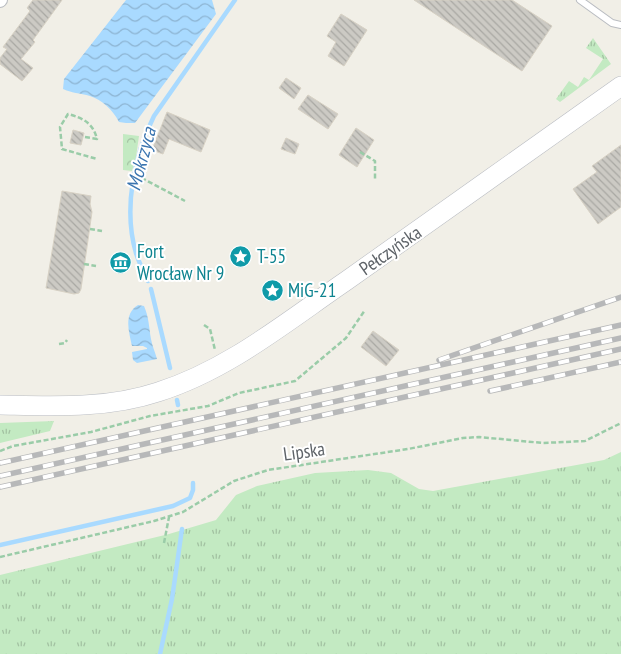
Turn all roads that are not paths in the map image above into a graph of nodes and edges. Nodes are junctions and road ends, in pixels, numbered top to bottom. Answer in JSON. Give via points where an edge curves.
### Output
{"nodes":[{"id":1,"x":580,"y":0,"type":"edge"},
{"id":2,"x":621,"y":25,"type":"edge"},
{"id":3,"x":621,"y":86,"type":"edge"},
{"id":4,"x":0,"y":405,"type":"edge"}],
"edges":[{"from":1,"to":2,"type":"lane","via":[[612,23]]},
{"from":3,"to":4,"type":"main road","name":"Pełczyńska","via":[[251,347],[206,373],[156,393],[107,403]]}]}
